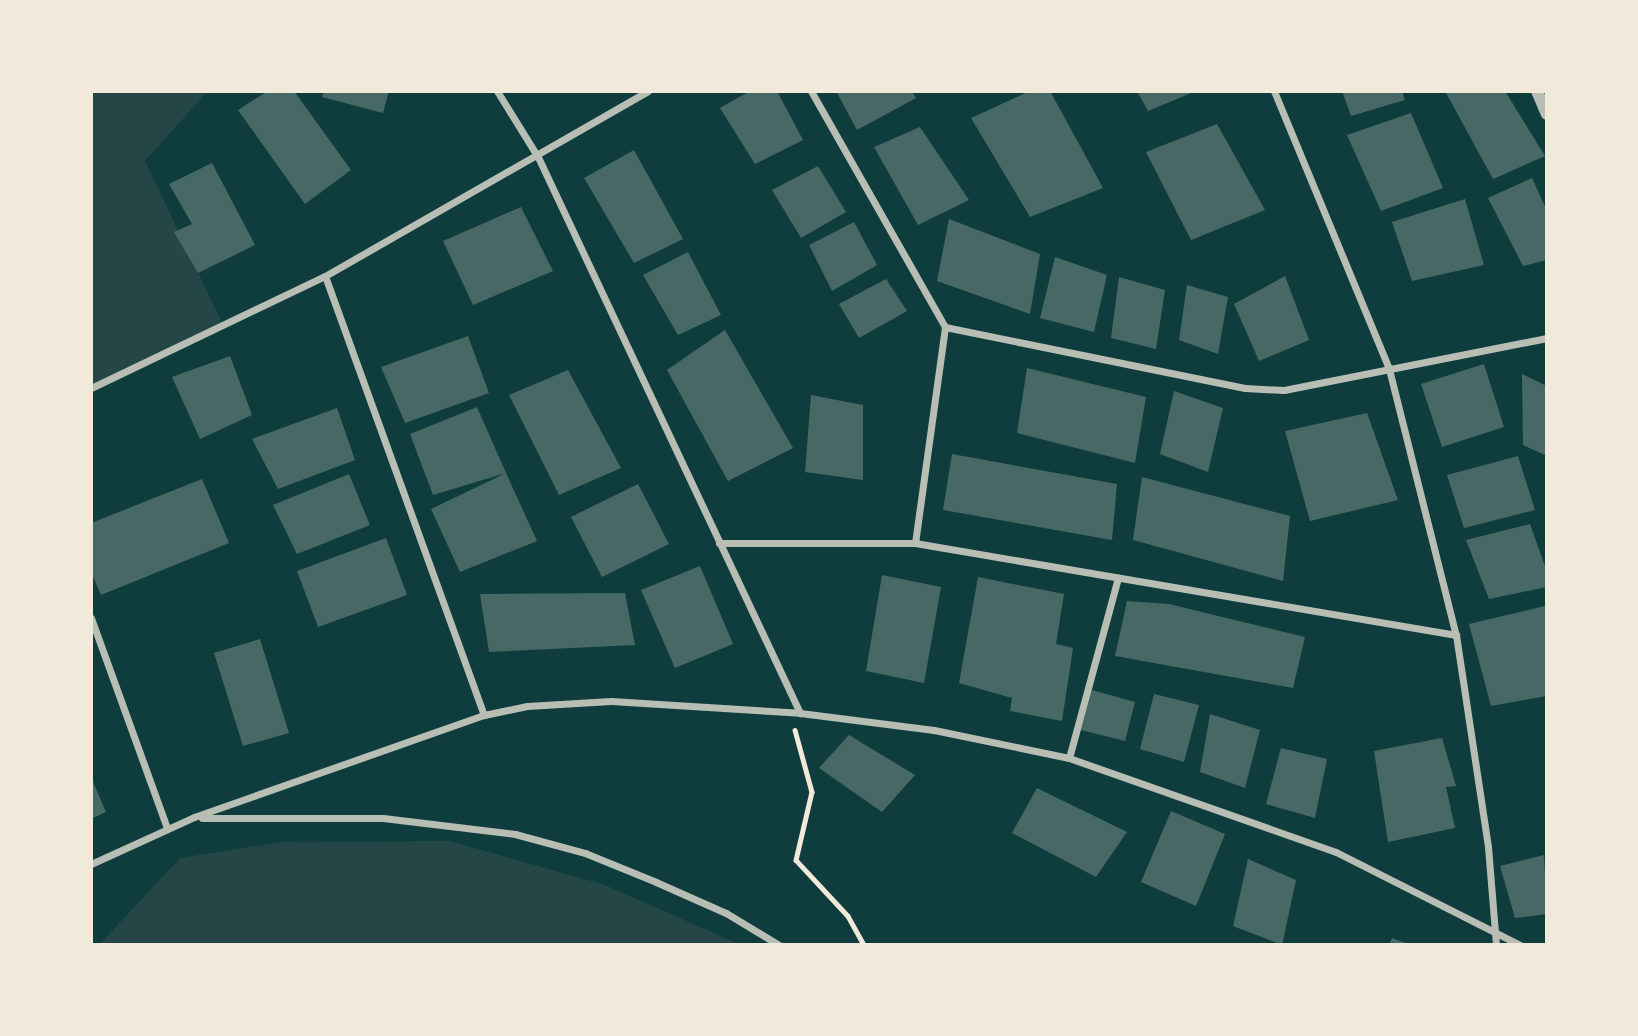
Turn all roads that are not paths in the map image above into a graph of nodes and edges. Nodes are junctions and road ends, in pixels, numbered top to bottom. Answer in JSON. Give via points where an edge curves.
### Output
{"nodes":[{"id":1,"x":497,"y":91,"type":"edge"},
{"id":2,"x":648,"y":91,"type":"edge"},
{"id":3,"x":811,"y":91,"type":"edge"},
{"id":4,"x":1274,"y":91,"type":"edge"},
{"id":5,"x":1537,"y":91,"type":"edge"},
{"id":6,"x":1547,"y":114,"type":"edge"},
{"id":7,"x":538,"y":158,"type":"junction"},
{"id":8,"x":325,"y":276,"type":"junction"},
{"id":9,"x":945,"y":327,"type":"junction"},
{"id":10,"x":1547,"y":338,"type":"edge"},
{"id":11,"x":1389,"y":369,"type":"junction"},
{"id":12,"x":91,"y":388,"type":"edge"},
{"id":13,"x":719,"y":543,"type":"junction"},
{"id":14,"x":915,"y":543,"type":"junction"},
{"id":15,"x":1118,"y":578,"type":"junction"},
{"id":16,"x":91,"y":618,"type":"edge"},
{"id":17,"x":1456,"y":635,"type":"junction"},
{"id":18,"x":800,"y":713,"type":"junction"},
{"id":19,"x":484,"y":715,"type":"junction"},
{"id":20,"x":1069,"y":758,"type":"junction"},
{"id":21,"x":194,"y":817,"type":"junction"},
{"id":22,"x":167,"y":828,"type":"junction"},
{"id":23,"x":91,"y":864,"type":"edge"},
{"id":24,"x":1497,"y":941,"type":"edge"},
{"id":25,"x":779,"y":945,"type":"edge"},
{"id":26,"x":1520,"y":945,"type":"edge"}],
"edges":[{"from":1,"to":7,"type":"street"},
{"from":2,"to":7,"type":"street"},
{"from":3,"to":9,"type":"street"},
{"from":4,"to":11,"type":"street"},
{"from":5,"to":6,"type":"street"},
{"from":7,"to":8,"type":"street"},
{"from":7,"to":13,"type":"street"},
{"from":8,"to":12,"type":"street"},
{"from":8,"to":19,"type":"street"},
{"from":9,"to":11,"type":"street","via":[[1245,388],[1323,386]]},
{"from":9,"to":14,"type":"street"},
{"from":10,"to":11,"type":"street"},
{"from":11,"to":17,"type":"street"},
{"from":13,"to":14,"type":"street"},
{"from":13,"to":18,"type":"street"},
{"from":14,"to":15,"type":"street"},
{"from":15,"to":17,"type":"street"},
{"from":15,"to":20,"type":"street"},
{"from":16,"to":22,"type":"street"},
{"from":17,"to":24,"type":"street"},
{"from":18,"to":19,"type":"street","via":[[611,701],[527,706]]},
{"from":18,"to":20,"type":"street","via":[[934,730]]},
{"from":19,"to":21,"type":"street"},
{"from":20,"to":24,"type":"street","via":[[1336,852]]},
{"from":21,"to":22,"type":"street"},
{"from":21,"to":25,"type":"street","via":[[383,818],[515,834],[584,853],[656,882],[726,913]]},
{"from":22,"to":23,"type":"street"},
{"from":24,"to":26,"type":"street"}]}
